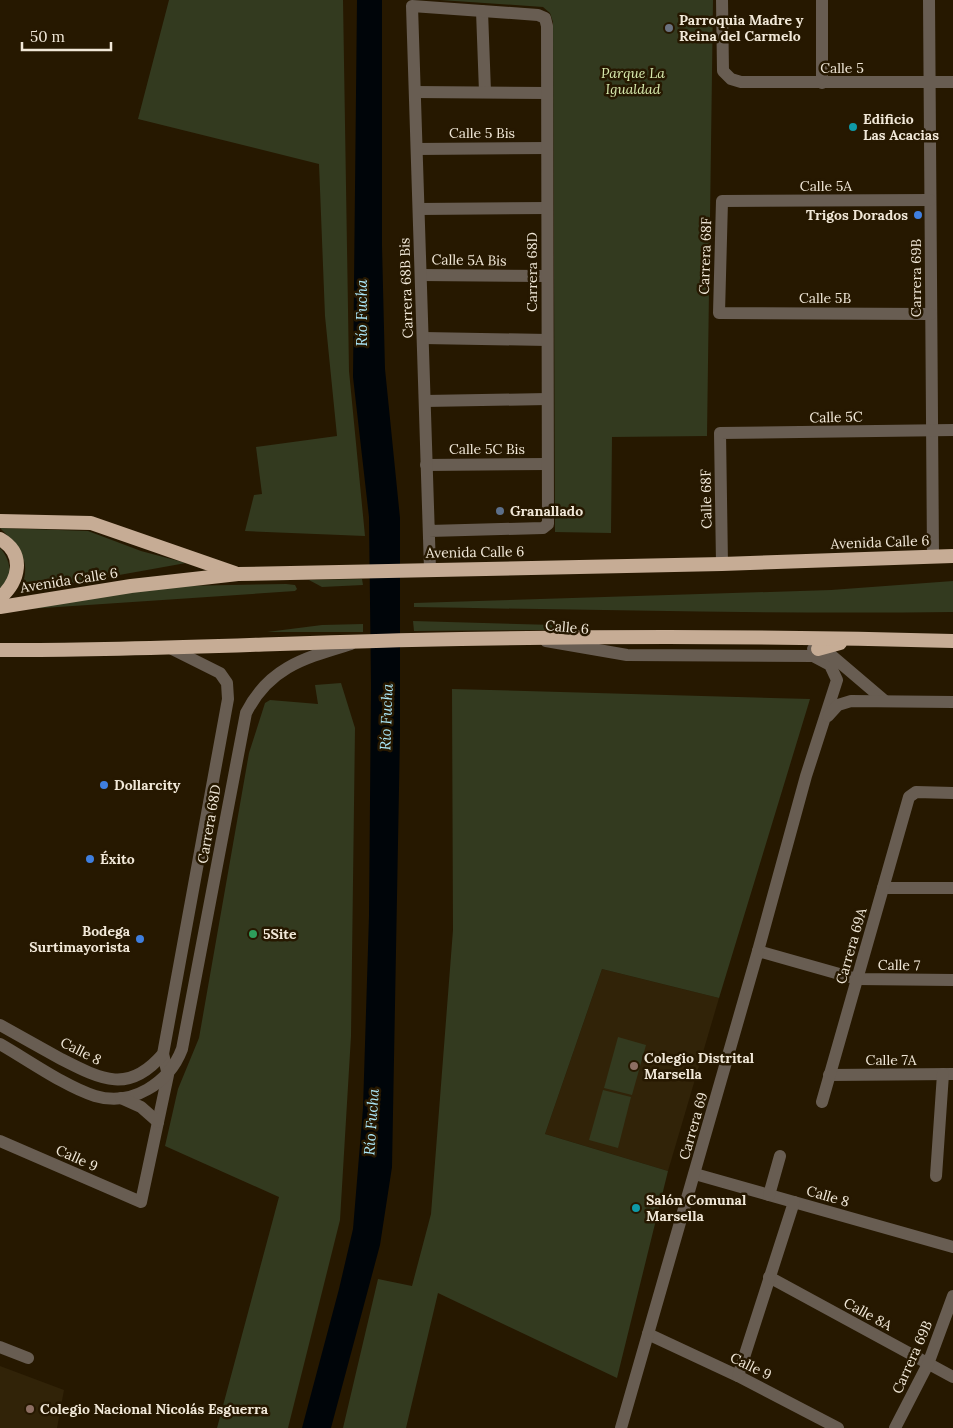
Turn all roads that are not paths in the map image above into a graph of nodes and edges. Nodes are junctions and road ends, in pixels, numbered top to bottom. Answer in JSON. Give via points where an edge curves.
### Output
{"nodes":[{"id":1,"x":722,"y":0,"type":"edge"},
{"id":2,"x":822,"y":0,"type":"edge"},
{"id":3,"x":929,"y":0,"type":"edge"},
{"id":4,"x":482,"y":11,"type":"junction"},
{"id":5,"x":929,"y":82,"type":"junction"},
{"id":6,"x":953,"y":82,"type":"edge"},
{"id":7,"x":822,"y":83,"type":"junction"},
{"id":8,"x":415,"y":92,"type":"junction"},
{"id":9,"x":485,"y":92,"type":"junction"},
{"id":10,"x":547,"y":93,"type":"junction"},
{"id":11,"x":547,"y":148,"type":"junction"},
{"id":12,"x":417,"y":149,"type":"junction"},
{"id":13,"x":930,"y":200,"type":"junction"},
{"id":14,"x":722,"y":201,"type":"joint"},
{"id":15,"x":547,"y":208,"type":"junction"},
{"id":16,"x":418,"y":209,"type":"junction"},
{"id":17,"x":421,"y":275,"type":"junction"},
{"id":18,"x":547,"y":276,"type":"junction"},
{"id":19,"x":719,"y":313,"type":"joint"},
{"id":20,"x":931,"y":314,"type":"junction"},
{"id":21,"x":422,"y":338,"type":"junction"},
{"id":22,"x":547,"y":340,"type":"junction"},
{"id":23,"x":547,"y":399,"type":"junction"},
{"id":24,"x":424,"y":401,"type":"junction"},
{"id":25,"x":932,"y":430,"type":"junction"},
{"id":26,"x":953,"y":430,"type":"edge"},
{"id":27,"x":720,"y":433,"type":"joint"},
{"id":28,"x":426,"y":464,"type":"junction"},
{"id":29,"x":547,"y":464,"type":"junction"},
{"id":30,"x":0,"y":521,"type":"edge"},
{"id":31,"x":429,"y":531,"type":"junction"},
{"id":32,"x":0,"y":539,"type":"edge"},
{"id":33,"x":953,"y":556,"type":"edge"},
{"id":34,"x":933,"y":557,"type":"junction"},
{"id":35,"x":722,"y":564,"type":"junction"},
{"id":36,"x":430,"y":569,"type":"junction"},
{"id":37,"x":238,"y":574,"type":"junction"},
{"id":38,"x":0,"y":598,"type":"edge"},
{"id":39,"x":0,"y":607,"type":"edge"},
{"id":40,"x":857,"y":638,"type":"junction"},
{"id":41,"x":534,"y":639,"type":"junction"},
{"id":42,"x":953,"y":641,"type":"edge"},
{"id":43,"x":359,"y":642,"type":"junction"},
{"id":44,"x":172,"y":649,"type":"junction"},
{"id":45,"x":818,"y":649,"type":"junction"},
{"id":46,"x":0,"y":650,"type":"edge"},
{"id":47,"x":834,"y":671,"type":"joint"},
{"id":48,"x":885,"y":700,"type":"junction"},
{"id":49,"x":953,"y":702,"type":"edge"},
{"id":50,"x":826,"y":718,"type":"junction"},
{"id":51,"x":953,"y":793,"type":"edge"},
{"id":52,"x":883,"y":888,"type":"junction"},
{"id":53,"x":953,"y":888,"type":"edge"},
{"id":54,"x":758,"y":951,"type":"junction"},
{"id":55,"x":857,"y":979,"type":"junction"},
{"id":56,"x":953,"y":980,"type":"edge"},
{"id":57,"x":0,"y":1025,"type":"edge"},
{"id":58,"x":0,"y":1044,"type":"edge"},
{"id":59,"x":165,"y":1048,"type":"junction"},
{"id":60,"x":948,"y":1074,"type":"edge"},
{"id":61,"x":168,"y":1075,"type":"junction"},
{"id":62,"x":829,"y":1075,"type":"junction"},
{"id":63,"x":121,"y":1098,"type":"junction"},
{"id":64,"x":822,"y":1102,"type":"dead end"},
{"id":65,"x":158,"y":1122,"type":"junction"},
{"id":66,"x":0,"y":1141,"type":"edge"},
{"id":67,"x":780,"y":1156,"type":"dead end"},
{"id":68,"x":695,"y":1174,"type":"junction"},
{"id":69,"x":936,"y":1176,"type":"dead end"},
{"id":70,"x":769,"y":1195,"type":"junction"},
{"id":71,"x":141,"y":1202,"type":"joint"},
{"id":72,"x":794,"y":1202,"type":"junction"},
{"id":73,"x":953,"y":1247,"type":"edge"},
{"id":74,"x":769,"y":1277,"type":"junction"},
{"id":75,"x":953,"y":1296,"type":"edge"},
{"id":76,"x":648,"y":1334,"type":"junction"},
{"id":77,"x":0,"y":1347,"type":"edge"},
{"id":78,"x":28,"y":1358,"type":"dead end"},
{"id":79,"x":928,"y":1364,"type":"junction"},
{"id":80,"x":738,"y":1376,"type":"junction"},
{"id":81,"x":953,"y":1377,"type":"edge"},
{"id":82,"x":622,"y":1428,"type":"edge"},
{"id":83,"x":838,"y":1428,"type":"edge"},
{"id":84,"x":896,"y":1428,"type":"edge"}],
"edges":[{"from":1,"to":7,"type":"street","name":"Calle 5","via":[[723,71],[731,79],[756,84]]},
{"from":2,"to":7,"type":"street"},
{"from":3,"to":5,"type":"street","name":"Carrera 69B"},
{"from":4,"to":8,"type":"street","name":"Carrera 68B Bis","via":[[412,6]]},
{"from":4,"to":9,"type":"street"},
{"from":4,"to":10,"type":"street","name":"Carrera 68D","via":[[545,18]]},
{"from":5,"to":6,"type":"street","name":"Calle 5"},
{"from":5,"to":7,"type":"street","name":"Calle 5"},
{"from":5,"to":13,"type":"street","name":"Carrera 69B"},
{"from":8,"to":9,"type":"street"},
{"from":8,"to":12,"type":"street","name":"Carrera 68B Bis"},
{"from":9,"to":10,"type":"street"},
{"from":10,"to":11,"type":"street","name":"Carrera 68D"},
{"from":11,"to":12,"type":"street","name":"Calle 5 Bis"},
{"from":11,"to":15,"type":"street","name":"Carrera 68D"},
{"from":12,"to":16,"type":"street","name":"Carrera 68B Bis"},
{"from":13,"to":14,"type":"street","name":"Calle 5A"},
{"from":13,"to":20,"type":"street","name":"Carrera 69B"},
{"from":14,"to":19,"type":"street","name":"Carrera 68F"},
{"from":15,"to":16,"type":"street"},
{"from":15,"to":18,"type":"street","name":"Carrera 68D"},
{"from":16,"to":17,"type":"street","name":"Carrera 68B Bis"},
{"from":17,"to":18,"type":"street","name":"Calle 5A Bis"},
{"from":17,"to":21,"type":"street","name":"Carrera 68B Bis"},
{"from":18,"to":22,"type":"street","name":"Carrera 68D"},
{"from":19,"to":20,"type":"street","name":"Calle 5B"},
{"from":20,"to":25,"type":"street","name":"Carrera 69B"},
{"from":21,"to":22,"type":"street"},
{"from":21,"to":24,"type":"street","name":"Carrera 68B Bis"},
{"from":22,"to":23,"type":"street","name":"Carrera 68D"},
{"from":23,"to":24,"type":"street"},
{"from":23,"to":29,"type":"street","name":"Carrera 68D"},
{"from":24,"to":28,"type":"street","name":"Carrera 68B Bis"},
{"from":25,"to":26,"type":"street","name":"Calle 5C"},
{"from":25,"to":27,"type":"street","name":"Calle 5C"},
{"from":25,"to":34,"type":"street","name":"Carrera 69B"},
{"from":27,"to":35,"type":"street","name":"Calle 68F"},
{"from":28,"to":29,"type":"street","name":"Calle 5C Bis"},
{"from":28,"to":31,"type":"street","name":"Carrera 68B Bis"},
{"from":29,"to":31,"type":"street","name":"Carrera 68D","via":[[547,527]]},
{"from":30,"to":37,"type":"highway","via":[[96,524]]},
{"from":31,"to":36,"type":"street","name":"Carrera 68B Bis"},
{"from":32,"to":38,"type":"highway","via":[[15,555],[17,573],[14,582]]},
{"from":33,"to":34,"type":"highway","name":"Avenida Calle 6"},
{"from":34,"to":35,"type":"highway","name":"Avenida Calle 6"},
{"from":35,"to":36,"type":"highway","name":"Avenida Calle 6"},
{"from":36,"to":37,"type":"highway","name":"Avenida Calle 6"},
{"from":37,"to":39,"type":"highway","name":"Avenida Calle 6","via":[[140,585]]},
{"from":40,"to":41,"type":"highway"},
{"from":40,"to":42,"type":"highway"},
{"from":40,"to":45,"type":"highway"},
{"from":41,"to":43,"type":"highway"},
{"from":41,"to":45,"type":"street","name":"Calle 6","via":[[646,648]]},
{"from":41,"to":47,"type":"street","name":"Calle 6","via":[[627,655],[813,656],[825,661]]},
{"from":43,"to":44,"type":"highway"},
{"from":43,"to":61,"type":"street","name":"Carrera 68D","via":[[300,661],[282,671],[261,688],[246,713],[182,1049]]},
{"from":44,"to":46,"type":"highway"},
{"from":44,"to":59,"type":"street","name":"Carrera 68D","via":[[220,673],[227,683],[228,700]]},
{"from":45,"to":48,"type":"street","via":[[831,655]]},
{"from":47,"to":50,"type":"street","name":"Carrera 69","via":[[836,684]]},
{"from":48,"to":49,"type":"street"},
{"from":48,"to":50,"type":"street","via":[[843,702]]},
{"from":50,"to":54,"type":"street","name":"Carrera 69","via":[[806,776]]},
{"from":51,"to":52,"type":"street","name":"Carrera 69A","via":[[916,792],[909,797]]},
{"from":52,"to":53,"type":"street"},
{"from":52,"to":55,"type":"street","name":"Carrera 69A"},
{"from":54,"to":55,"type":"street","name":"Calle 7"},
{"from":54,"to":68,"type":"street","name":"Carrera 69"},
{"from":55,"to":56,"type":"street","name":"Calle 7"},
{"from":55,"to":62,"type":"street","name":"Carrera 69A"},
{"from":57,"to":59,"type":"street","name":"Calle 8","via":[[84,1071],[108,1080],[145,1073]]},
{"from":58,"to":63,"type":"street","via":[[81,1090],[95,1096]]},
{"from":59,"to":61,"type":"street","name":"Carrera 68D"},
{"from":60,"to":62,"type":"street","name":"Calle 7A"},
{"from":60,"to":69,"type":"street"},
{"from":61,"to":63,"type":"street","via":[[151,1088]]},
{"from":61,"to":65,"type":"street","name":"Carrera 68D"},
{"from":62,"to":64,"type":"street","name":"Carrera 69A"},
{"from":63,"to":65,"type":"street","via":[[141,1107]]},
{"from":65,"to":71,"type":"street","name":"Carrera 68D"},
{"from":66,"to":71,"type":"street","name":"Calle 9"},
{"from":67,"to":70,"type":"street"},
{"from":68,"to":70,"type":"street","name":"Calle 8"},
{"from":68,"to":76,"type":"street","name":"Carrera 69"},
{"from":70,"to":72,"type":"street","name":"Calle 8"},
{"from":72,"to":73,"type":"street","name":"Calle 8"},
{"from":72,"to":74,"type":"street"},
{"from":74,"to":79,"type":"street","name":"Calle 8A"},
{"from":74,"to":80,"type":"street"},
{"from":75,"to":79,"type":"street","name":"Carrera 69B"},
{"from":76,"to":80,"type":"street","name":"Calle 9"},
{"from":76,"to":82,"type":"street","name":"Carrera 69"},
{"from":77,"to":78,"type":"street"},
{"from":79,"to":81,"type":"street","name":"Calle 8A"},
{"from":79,"to":84,"type":"street","name":"Carrera 69B"},
{"from":80,"to":83,"type":"street","name":"Calle 9"}]}
